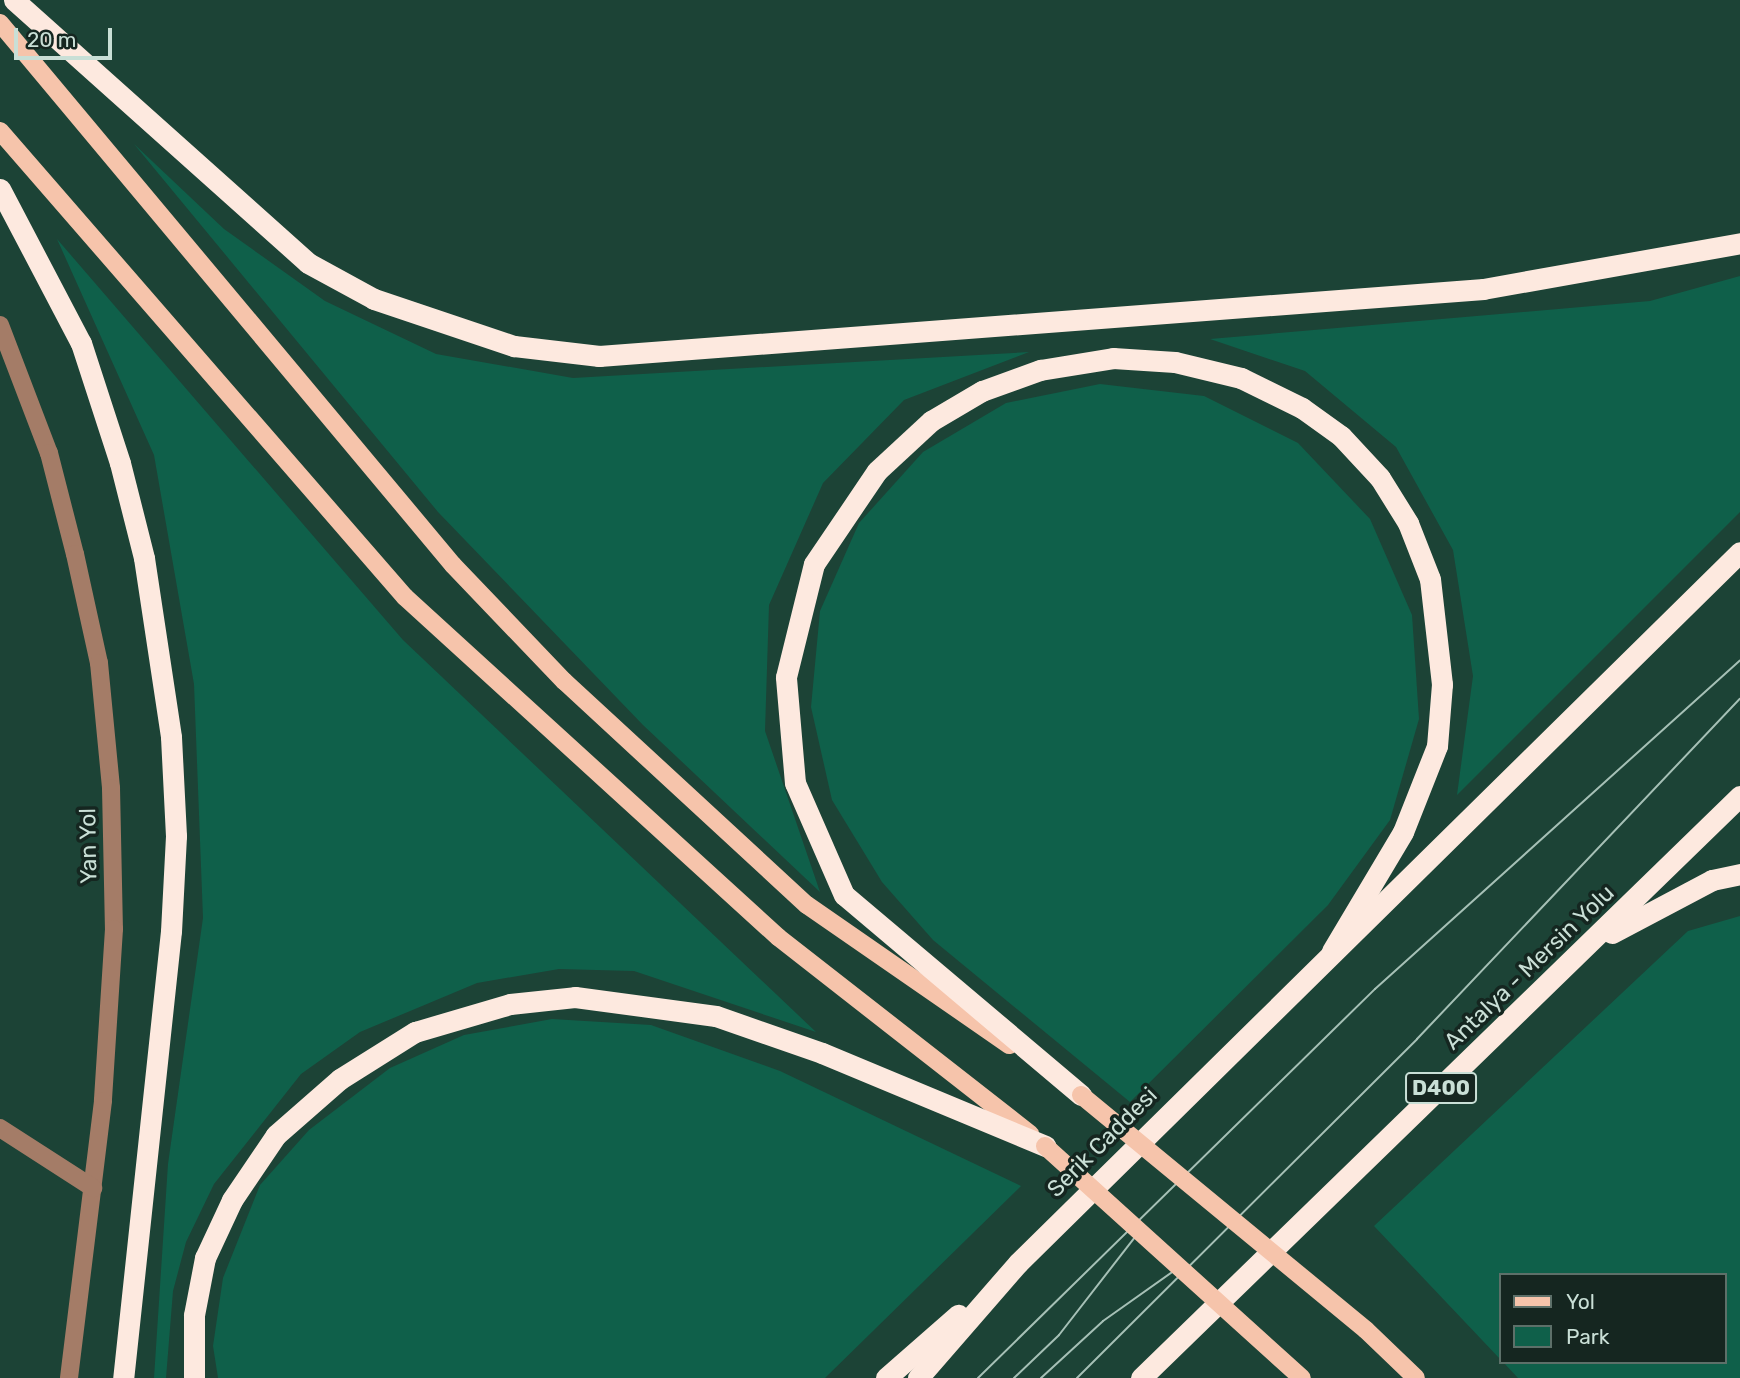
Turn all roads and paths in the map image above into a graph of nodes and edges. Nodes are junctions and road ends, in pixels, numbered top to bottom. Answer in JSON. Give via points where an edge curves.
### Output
{"nodes":[{"id":1,"x":14,"y":0,"type":"edge"},
{"id":2,"x":0,"y":23,"type":"edge"},
{"id":3,"x":0,"y":131,"type":"edge"},
{"id":4,"x":0,"y":189,"type":"edge"},
{"id":5,"x":1740,"y":243,"type":"edge"},
{"id":6,"x":0,"y":325,"type":"edge"},
{"id":7,"x":1740,"y":552,"type":"edge"},
{"id":8,"x":1740,"y":796,"type":"edge"},
{"id":9,"x":1740,"y":874,"type":"edge"},
{"id":10,"x":1591,"y":944,"type":"junction"},
{"id":11,"x":1332,"y":951,"type":"junction"},
{"id":12,"x":1081,"y":1095,"type":"junction"},
{"id":13,"x":0,"y":1128,"type":"edge"},
{"id":14,"x":1045,"y":1146,"type":"junction"},
{"id":15,"x":93,"y":1188,"type":"junction"},
{"id":16,"x":1018,"y":1263,"type":"junction"},
{"id":17,"x":69,"y":1378,"type":"edge"},
{"id":18,"x":123,"y":1378,"type":"edge"},
{"id":19,"x":194,"y":1378,"type":"edge"},
{"id":20,"x":886,"y":1378,"type":"edge"},
{"id":21,"x":918,"y":1378,"type":"edge"},
{"id":22,"x":1140,"y":1378,"type":"edge"},
{"id":23,"x":1302,"y":1378,"type":"edge"},
{"id":24,"x":1416,"y":1378,"type":"edge"}],
"edges":[{"from":1,"to":5,"type":"highway","via":[[308,263],[374,299],[514,346],[599,356],[1483,289]]},
{"from":2,"to":12,"type":"main road","via":[[453,565],[564,681],[807,905]]},
{"from":3,"to":14,"type":"main road","via":[[405,597],[778,937]]},
{"from":4,"to":18,"type":"highway","via":[[81,343],[120,463],[144,558],[171,737],[176,836],[171,931]]},
{"from":6,"to":15,"type":"street","name":"Yan Yol","via":[[49,453],[99,663],[111,788],[114,929]]},
{"from":7,"to":11,"type":"highway"},
{"from":8,"to":10,"type":"highway","name":"Antalya - Mersin Yolu","number":"D400"},
{"from":9,"to":10,"type":"highway","via":[[1712,880]]},
{"from":10,"to":22,"type":"highway","name":"Antalya - Mersin Yolu","number":"D400"},
{"from":11,"to":12,"type":"highway","via":[[1403,832],[1437,746],[1442,684],[1430,579],[1408,523],[1380,478],[1341,436],[1302,408],[1241,378],[1175,362],[1114,358],[1040,370],[971,397],[931,421],[877,471],[814,564],[786,677],[794,783],[844,895]]},
{"from":11,"to":16,"type":"highway","name":"Serik Caddesi"},
{"from":12,"to":24,"type":"main road","bridge":true,"via":[[1366,1330]]},
{"from":13,"to":15,"type":"street"},
{"from":14,"to":19,"type":"highway","via":[[716,1016],[575,997],[510,1003],[415,1032],[340,1079],[276,1135],[232,1200],[205,1258],[194,1315]]},
{"from":14,"to":23,"type":"main road","bridge":true},
{"from":15,"to":17,"type":"street","name":"Yan Yol"},
{"from":16,"to":20,"type":"highway"},
{"from":16,"to":21,"type":"highway","name":"Serik Caddesi"}]}
